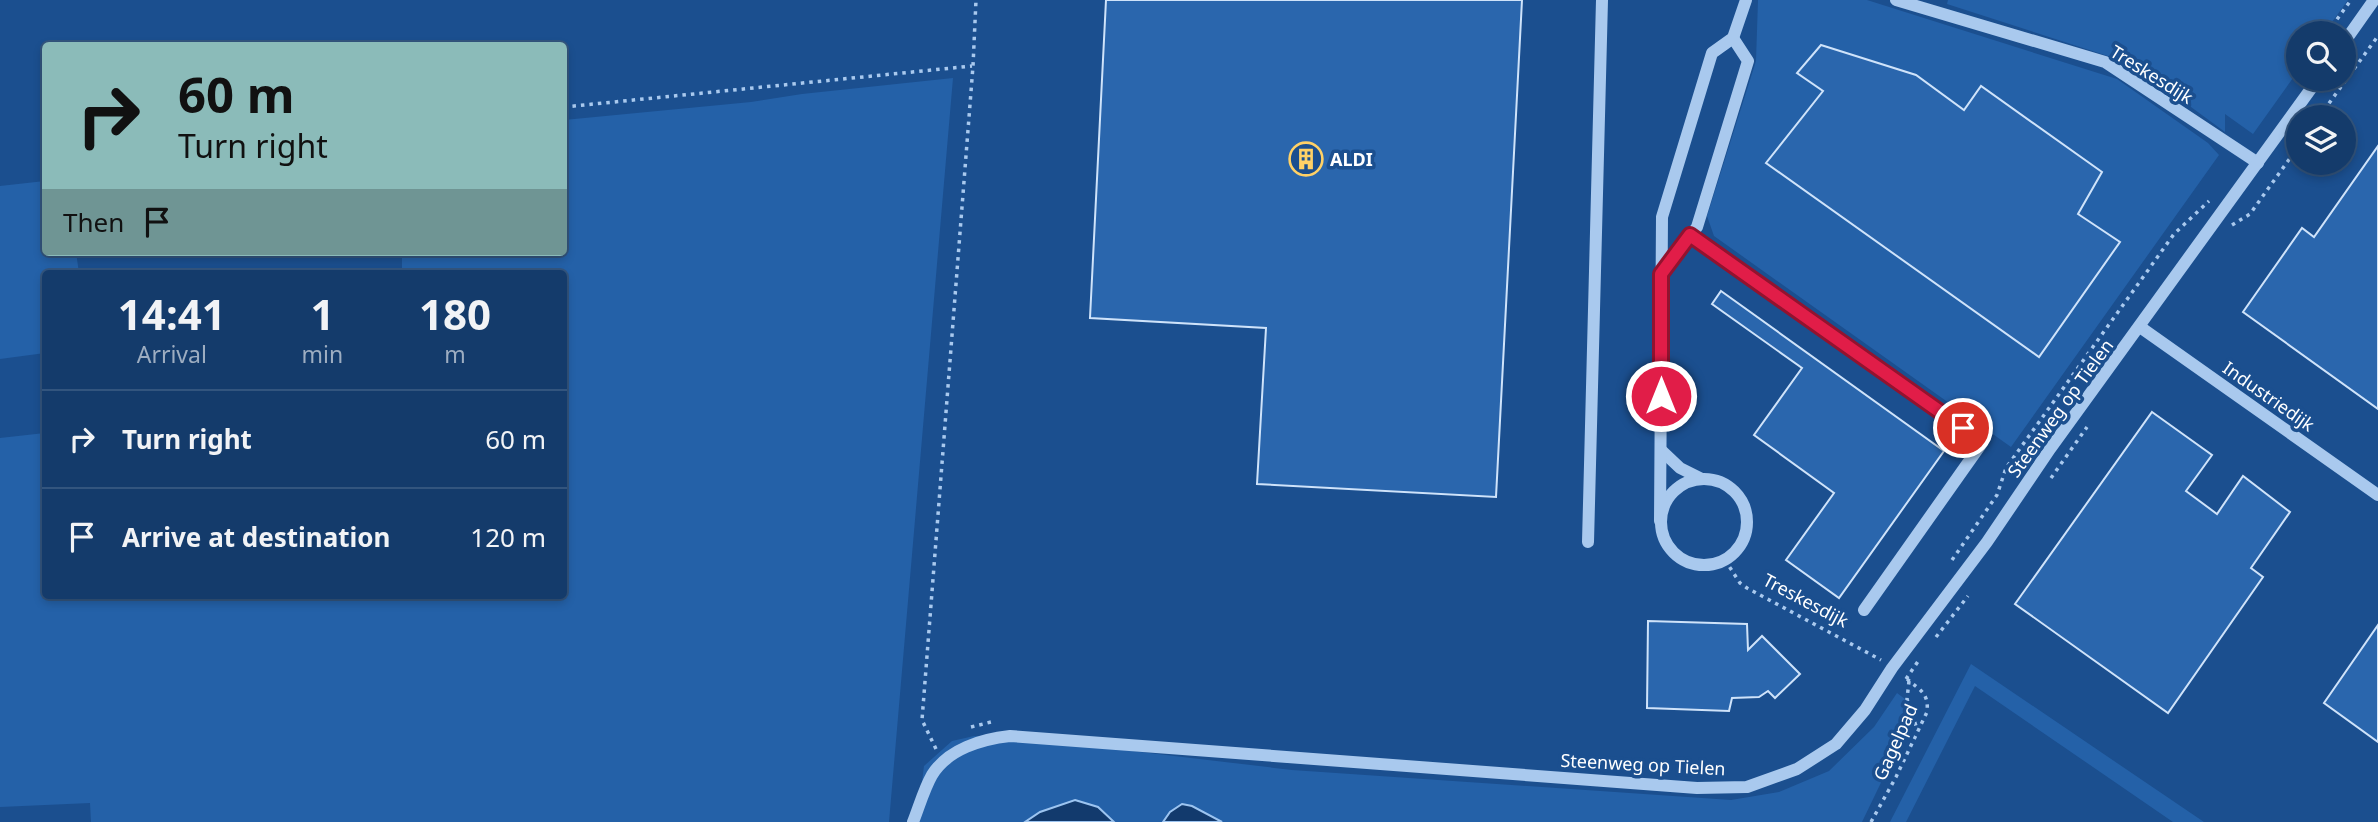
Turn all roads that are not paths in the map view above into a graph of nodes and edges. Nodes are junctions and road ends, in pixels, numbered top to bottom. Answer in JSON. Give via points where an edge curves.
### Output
{"nodes":[{"id":1,"x":1602,"y":0,"type":"edge"},
{"id":2,"x":1746,"y":0,"type":"edge"},
{"id":3,"x":1895,"y":0,"type":"edge"},
{"id":4,"x":2374,"y":0,"type":"edge"},
{"id":5,"x":2356,"y":26,"type":"edge"},
{"id":6,"x":1733,"y":38,"type":"junction"},
{"id":7,"x":2309,"y":91,"type":"edge"},
{"id":8,"x":2258,"y":163,"type":"junction"},
{"id":9,"x":1690,"y":235,"type":"junction"},
{"id":10,"x":1661,"y":274,"type":"junction"},
{"id":11,"x":2140,"y":327,"type":"junction"},
{"id":12,"x":1661,"y":450,"type":"junction"},
{"id":13,"x":1702,"y":479,"type":"junction"},
{"id":14,"x":2378,"y":495,"type":"edge"},
{"id":15,"x":1660,"y":521,"type":"junction"},
{"id":16,"x":1588,"y":542,"type":"dead end"},
{"id":17,"x":1864,"y":610,"type":"dead end"},
{"id":18,"x":913,"y":822,"type":"edge"}],
"edges":[{"from":1,"to":16,"type":"street"},
{"from":2,"to":6,"type":"street"},
{"from":3,"to":8,"type":"street","name":"Treskesdijk","via":[[2105,62]]},
{"from":4,"to":5,"type":"street"},
{"from":6,"to":9,"type":"street","via":[[1748,61],[1697,226]]},
{"from":6,"to":10,"type":"street","via":[[1712,53],[1662,218]]},
{"from":7,"to":8,"type":"street","name":"Steenweg op Tielen"},
{"from":8,"to":11,"type":"street","name":"Steenweg op Tielen"},
{"from":9,"to":10,"type":"street"},
{"from":9,"to":17,"type":"street","via":[[1982,443]]},
{"from":10,"to":12,"type":"street"},
{"from":11,"to":14,"type":"street","name":"Industriedijk"},
{"from":11,"to":18,"type":"street","name":"Steenweg op Tielen","via":[[1865,710],[1836,744],[1797,769],[1747,787],[1697,788],[1010,736],[974,743],[953,755],[933,774]]},
{"from":12,"to":13,"type":"street","via":[[1680,468]]},
{"from":12,"to":15,"type":"street"},
{"from":13,"to":15,"type":"street","via":[[1689,481],[1668,496]]},
{"from":13,"to":15,"type":"street","via":[[1726,485],[1743,504],[1746,529],[1735,552],[1713,564],[1687,562],[1667,545]]}]}
